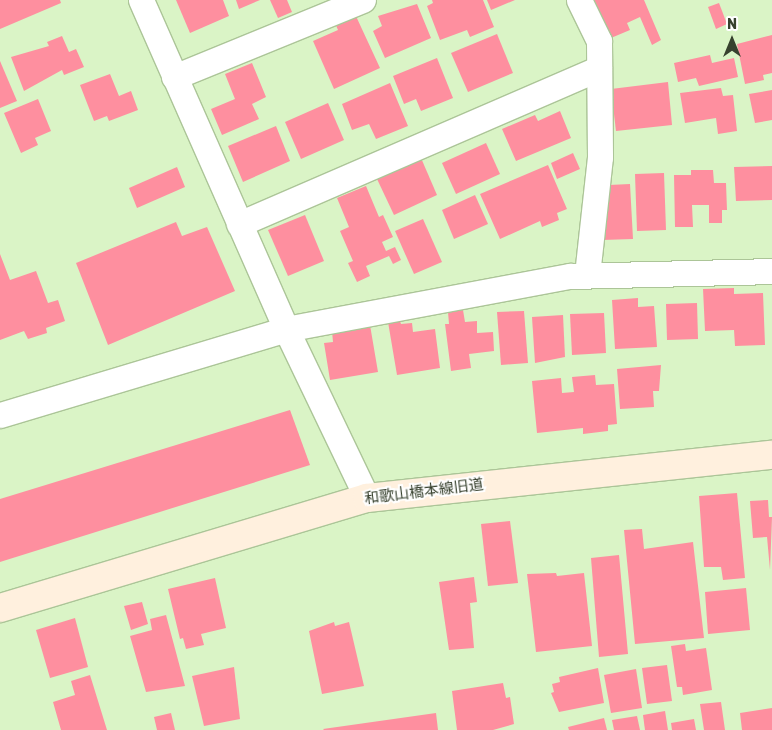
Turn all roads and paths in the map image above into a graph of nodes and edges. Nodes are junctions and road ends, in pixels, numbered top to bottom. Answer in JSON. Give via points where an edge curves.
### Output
{"nodes":[{"id":1,"x":141,"y":0,"type":"edge"},
{"id":2,"x":362,"y":0,"type":"edge"},
{"id":3,"x":580,"y":0,"type":"edge"},
{"id":4,"x":599,"y":68,"type":"junction"},
{"id":5,"x":174,"y":77,"type":"junction"},
{"id":6,"x":239,"y":224,"type":"junction"},
{"id":7,"x":772,"y":271,"type":"edge"},
{"id":8,"x":587,"y":275,"type":"junction"},
{"id":9,"x":286,"y":329,"type":"junction"},
{"id":10,"x":0,"y":415,"type":"edge"},
{"id":11,"x":772,"y":455,"type":"edge"},
{"id":12,"x":367,"y":498,"type":"junction"},
{"id":13,"x":0,"y":608,"type":"edge"}],
"edges":[{"from":1,"to":5,"type":"street"},
{"from":2,"to":5,"type":"street"},
{"from":3,"to":4,"type":"street","via":[[599,42]]},
{"from":4,"to":6,"type":"street"},
{"from":4,"to":8,"type":"street","via":[[600,157]]},
{"from":5,"to":6,"type":"street"},
{"from":6,"to":9,"type":"street"},
{"from":7,"to":8,"type":"street"},
{"from":8,"to":9,"type":"street"},
{"from":9,"to":10,"type":"street"},
{"from":9,"to":12,"type":"street"},
{"from":11,"to":12,"type":"street","name":"和歌山橋本線旧道"},
{"from":12,"to":13,"type":"street","name":"和歌山橋本線旧道"}]}
